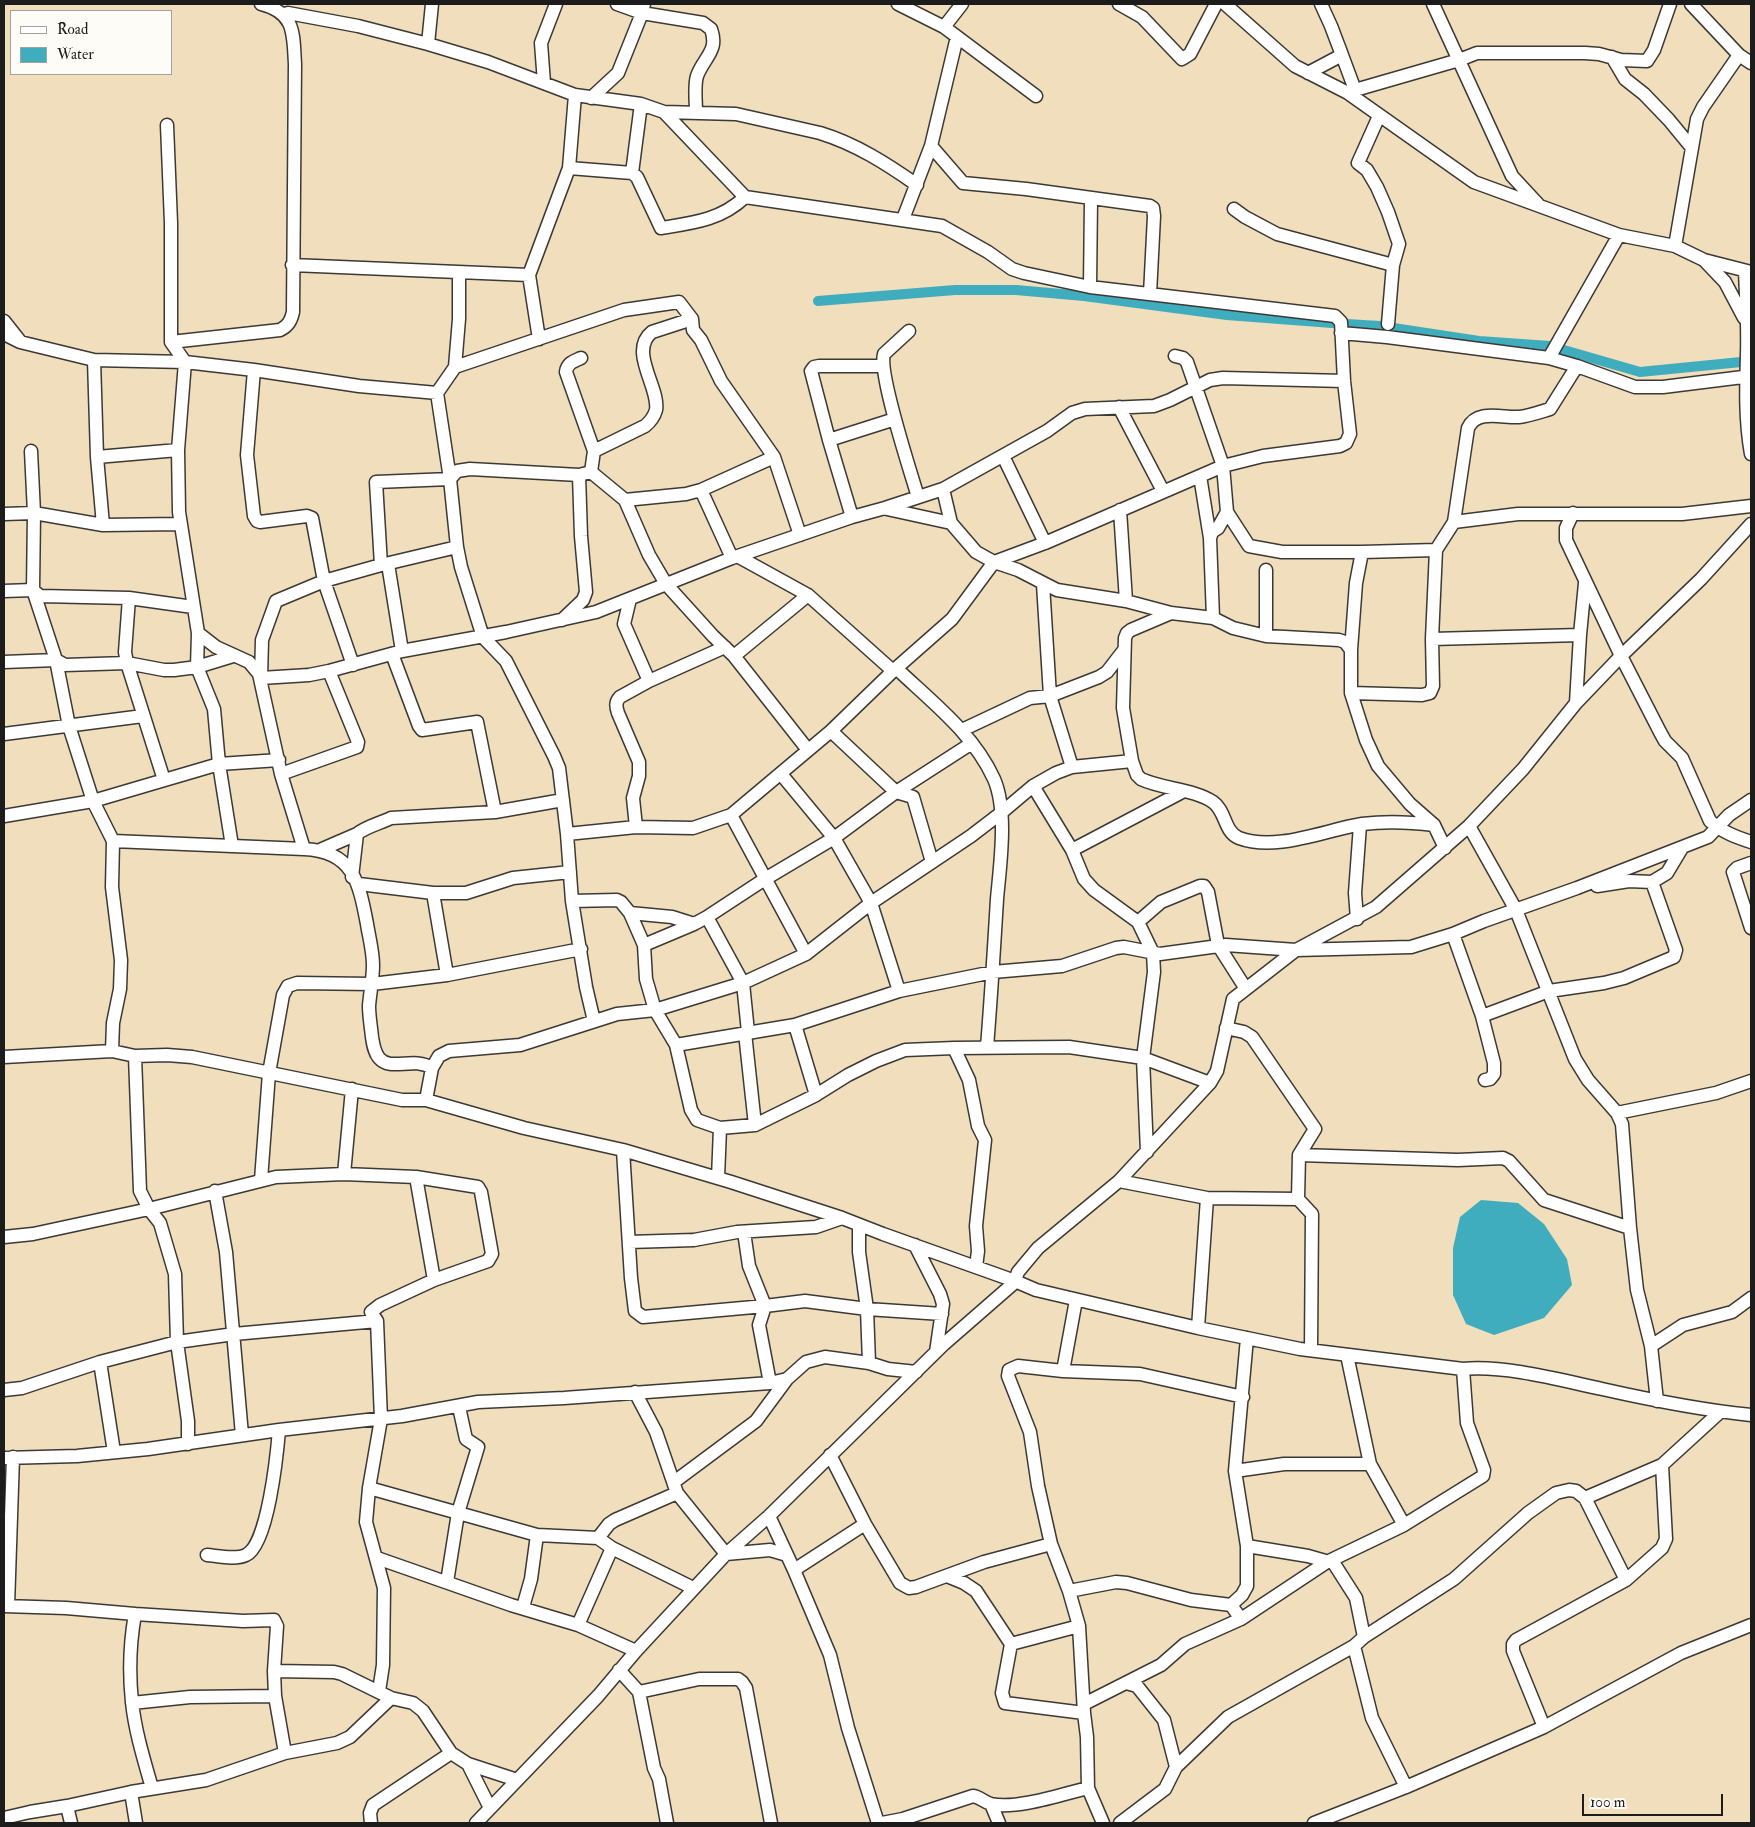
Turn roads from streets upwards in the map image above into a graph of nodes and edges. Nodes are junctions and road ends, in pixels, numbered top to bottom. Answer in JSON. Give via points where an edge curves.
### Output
{"nodes":[{"id":1,"x":261,"y":4,"type":"edge"},
{"id":2,"x":432,"y":4,"type":"edge"},
{"id":3,"x":556,"y":4,"type":"edge"},
{"id":4,"x":616,"y":4,"type":"edge"},
{"id":5,"x":898,"y":4,"type":"edge"},
{"id":6,"x":962,"y":4,"type":"edge"},
{"id":7,"x":1119,"y":4,"type":"edge"},
{"id":8,"x":1147,"y":4,"type":"edge"},
{"id":9,"x":1216,"y":4,"type":"edge"},
{"id":10,"x":1225,"y":4,"type":"edge"},
{"id":11,"x":1321,"y":4,"type":"edge"},
{"id":12,"x":1433,"y":4,"type":"edge"},
{"id":13,"x":1670,"y":4,"type":"edge"},
{"id":14,"x":1691,"y":4,"type":"edge"},
{"id":15,"x":643,"y":8,"type":"edge"},
{"id":16,"x":288,"y":10,"type":"edge"},
{"id":17,"x":1142,"y":17,"type":"junction"},
{"id":18,"x":944,"y":27,"type":"junction"},
{"id":19,"x":957,"y":37,"type":"junction"},
{"id":20,"x":428,"y":44,"type":"junction"},
{"id":21,"x":1342,"y":55,"type":"junction"},
{"id":22,"x":1740,"y":55,"type":"junction"},
{"id":23,"x":1612,"y":57,"type":"junction"},
{"id":24,"x":1458,"y":60,"type":"junction"},
{"id":25,"x":1751,"y":63,"type":"edge"},
{"id":26,"x":1308,"y":74,"type":"junction"},
{"id":27,"x":544,"y":83,"type":"junction"},
{"id":28,"x":1375,"y":85,"type":"junction"},
{"id":29,"x":1351,"y":91,"type":"junction"},
{"id":30,"x":575,"y":95,"type":"junction"},
{"id":31,"x":1036,"y":96,"type":"dead end"},
{"id":32,"x":590,"y":98,"type":"junction"},
{"id":33,"x":642,"y":104,"type":"junction"},
{"id":34,"x":1369,"y":108,"type":"junction"},
{"id":35,"x":664,"y":112,"type":"junction"},
{"id":36,"x":696,"y":112,"type":"junction"},
{"id":37,"x":1379,"y":116,"type":"junction"},
{"id":38,"x":167,"y":125,"type":"dead end"},
{"id":39,"x":931,"y":146,"type":"junction"},
{"id":40,"x":1692,"y":148,"type":"junction"},
{"id":41,"x":569,"y":168,"type":"junction"},
{"id":42,"x":632,"y":173,"type":"junction"},
{"id":43,"x":917,"y":185,"type":"junction"},
{"id":44,"x":745,"y":196,"type":"junction"},
{"id":45,"x":1091,"y":199,"type":"junction"},
{"id":46,"x":1539,"y":205,"type":"junction"},
{"id":47,"x":1234,"y":209,"type":"dead end"},
{"id":48,"x":903,"y":219,"type":"junction"},
{"id":49,"x":1619,"y":235,"type":"junction"},
{"id":50,"x":1675,"y":246,"type":"junction"},
{"id":51,"x":1704,"y":260,"type":"junction"},
{"id":52,"x":292,"y":264,"type":"junction"},
{"id":53,"x":1394,"y":265,"type":"junction"},
{"id":54,"x":1748,"y":271,"type":"edge"},
{"id":55,"x":459,"y":273,"type":"junction"},
{"id":56,"x":529,"y":275,"type":"junction"},
{"id":57,"x":1090,"y":287,"type":"junction"},
{"id":58,"x":1150,"y":294,"type":"junction"},
{"id":59,"x":692,"y":319,"type":"junction"},
{"id":60,"x":4,"y":320,"type":"edge"},
{"id":61,"x":1746,"y":322,"type":"junction"},
{"id":62,"x":1388,"y":324,"type":"dead end"},
{"id":63,"x":909,"y":331,"type":"dead end"},
{"id":64,"x":4,"y":334,"type":"edge"},
{"id":65,"x":1341,"y":334,"type":"junction"},
{"id":66,"x":539,"y":339,"type":"junction"},
{"id":67,"x":20,"y":342,"type":"junction"},
{"id":68,"x":171,"y":342,"type":"junction"},
{"id":69,"x":1175,"y":356,"type":"dead end"},
{"id":70,"x":581,"y":358,"type":"dead end"},
{"id":71,"x":1550,"y":358,"type":"junction"},
{"id":72,"x":94,"y":360,"type":"junction"},
{"id":73,"x":185,"y":362,"type":"junction"},
{"id":74,"x":882,"y":366,"type":"junction"},
{"id":75,"x":1578,"y":366,"type":"junction"},
{"id":76,"x":455,"y":368,"type":"junction"},
{"id":77,"x":254,"y":370,"type":"junction"},
{"id":78,"x":1748,"y":376,"type":"edge"},
{"id":79,"x":1344,"y":381,"type":"junction"},
{"id":80,"x":1194,"y":387,"type":"junction"},
{"id":81,"x":437,"y":393,"type":"junction"},
{"id":82,"x":1119,"y":407,"type":"junction"},
{"id":83,"x":895,"y":419,"type":"junction"},
{"id":84,"x":829,"y":440,"type":"junction"},
{"id":85,"x":178,"y":450,"type":"junction"},
{"id":86,"x":31,"y":451,"type":"dead end"},
{"id":87,"x":594,"y":451,"type":"junction"},
{"id":88,"x":1751,"y":454,"type":"edge"},
{"id":89,"x":1003,"y":456,"type":"junction"},
{"id":90,"x":97,"y":457,"type":"junction"},
{"id":91,"x":774,"y":457,"type":"junction"},
{"id":92,"x":1222,"y":466,"type":"junction"},
{"id":93,"x":585,"y":474,"type":"junction"},
{"id":94,"x":1200,"y":476,"type":"junction"},
{"id":95,"x":450,"y":479,"type":"junction"},
{"id":96,"x":943,"y":489,"type":"junction"},
{"id":97,"x":701,"y":490,"type":"junction"},
{"id":98,"x":1163,"y":491,"type":"junction"},
{"id":99,"x":918,"y":497,"type":"junction"},
{"id":100,"x":625,"y":500,"type":"junction"},
{"id":101,"x":1751,"y":506,"type":"edge"},
{"id":102,"x":885,"y":508,"type":"junction"},
{"id":103,"x":1120,"y":510,"type":"junction"},
{"id":104,"x":1227,"y":512,"type":"junction"},
{"id":105,"x":34,"y":513,"type":"junction"},
{"id":106,"x":1573,"y":513,"type":"junction"},
{"id":107,"x":4,"y":514,"type":"edge"},
{"id":108,"x":852,"y":516,"type":"junction"},
{"id":109,"x":1454,"y":522,"type":"junction"},
{"id":110,"x":951,"y":523,"type":"junction"},
{"id":111,"x":180,"y":524,"type":"junction"},
{"id":112,"x":1751,"y":524,"type":"edge"},
{"id":113,"x":103,"y":525,"type":"junction"},
{"id":114,"x":800,"y":534,"type":"junction"},
{"id":115,"x":1210,"y":538,"type":"junction"},
{"id":116,"x":1045,"y":543,"type":"junction"},
{"id":117,"x":457,"y":546,"type":"junction"},
{"id":118,"x":1436,"y":550,"type":"junction"},
{"id":119,"x":1362,"y":552,"type":"junction"},
{"id":120,"x":736,"y":557,"type":"junction"},
{"id":121,"x":994,"y":562,"type":"junction"},
{"id":122,"x":384,"y":564,"type":"junction"},
{"id":123,"x":1266,"y":570,"type":"dead end"},
{"id":124,"x":324,"y":581,"type":"junction"},
{"id":125,"x":666,"y":584,"type":"junction"},
{"id":126,"x":1043,"y":584,"type":"junction"},
{"id":127,"x":1585,"y":584,"type":"junction"},
{"id":128,"x":33,"y":590,"type":"junction"},
{"id":129,"x":4,"y":591,"type":"edge"},
{"id":130,"x":808,"y":595,"type":"junction"},
{"id":131,"x":129,"y":598,"type":"junction"},
{"id":132,"x":630,"y":600,"type":"junction"},
{"id":133,"x":1126,"y":601,"type":"junction"},
{"id":134,"x":193,"y":607,"type":"junction"},
{"id":135,"x":1171,"y":612,"type":"junction"},
{"id":136,"x":1213,"y":618,"type":"junction"},
{"id":137,"x":562,"y":620,"type":"junction"},
{"id":138,"x":506,"y":632,"type":"junction"},
{"id":139,"x":198,"y":633,"type":"junction"},
{"id":140,"x":1580,"y":635,"type":"junction"},
{"id":141,"x":1266,"y":636,"type":"junction"},
{"id":142,"x":482,"y":637,"type":"junction"},
{"id":143,"x":1432,"y":639,"type":"junction"},
{"id":144,"x":725,"y":647,"type":"junction"},
{"id":145,"x":1124,"y":650,"type":"junction"},
{"id":146,"x":1351,"y":650,"type":"junction"},
{"id":147,"x":397,"y":653,"type":"junction"},
{"id":148,"x":233,"y":656,"type":"junction"},
{"id":149,"x":734,"y":656,"type":"junction"},
{"id":150,"x":1621,"y":656,"type":"junction"},
{"id":151,"x":56,"y":660,"type":"junction"},
{"id":152,"x":506,"y":661,"type":"junction"},
{"id":153,"x":4,"y":662,"type":"edge"},
{"id":154,"x":127,"y":663,"type":"junction"},
{"id":155,"x":353,"y":666,"type":"junction"},
{"id":156,"x":197,"y":667,"type":"junction"},
{"id":157,"x":895,"y":670,"type":"junction"},
{"id":158,"x":329,"y":671,"type":"junction"},
{"id":159,"x":260,"y":676,"type":"junction"},
{"id":160,"x":649,"y":681,"type":"junction"},
{"id":161,"x":1351,"y":693,"type":"junction"},
{"id":162,"x":1050,"y":696,"type":"junction"},
{"id":163,"x":1576,"y":703,"type":"junction"},
{"id":164,"x":143,"y":716,"type":"junction"},
{"id":165,"x":69,"y":726,"type":"junction"},
{"id":166,"x":962,"y":730,"type":"junction"},
{"id":167,"x":831,"y":731,"type":"junction"},
{"id":168,"x":4,"y":734,"type":"edge"},
{"id":169,"x":972,"y":743,"type":"junction"},
{"id":170,"x":808,"y":750,"type":"junction"},
{"id":171,"x":279,"y":760,"type":"junction"},
{"id":172,"x":1132,"y":761,"type":"junction"},
{"id":173,"x":219,"y":764,"type":"junction"},
{"id":174,"x":1072,"y":767,"type":"junction"},
{"id":175,"x":281,"y":774,"type":"junction"},
{"id":176,"x":781,"y":774,"type":"junction"},
{"id":177,"x":164,"y":780,"type":"junction"},
{"id":178,"x":1033,"y":786,"type":"junction"},
{"id":179,"x":1184,"y":791,"type":"junction"},
{"id":180,"x":896,"y":792,"type":"junction"},
{"id":181,"x":563,"y":800,"type":"junction"},
{"id":182,"x":1751,"y":800,"type":"edge"},
{"id":183,"x":93,"y":801,"type":"junction"},
{"id":184,"x":496,"y":812,"type":"junction"},
{"id":185,"x":1001,"y":814,"type":"junction"},
{"id":186,"x":731,"y":815,"type":"junction"},
{"id":187,"x":4,"y":816,"type":"edge"},
{"id":188,"x":1360,"y":825,"type":"junction"},
{"id":189,"x":1434,"y":825,"type":"junction"},
{"id":190,"x":1469,"y":826,"type":"junction"},
{"id":191,"x":636,"y":827,"type":"junction"},
{"id":192,"x":1717,"y":828,"type":"junction"},
{"id":193,"x":357,"y":834,"type":"junction"},
{"id":194,"x":567,"y":834,"type":"junction"},
{"id":195,"x":834,"y":838,"type":"junction"},
{"id":196,"x":113,"y":841,"type":"junction"},
{"id":197,"x":1751,"y":842,"type":"edge"},
{"id":198,"x":232,"y":846,"type":"junction"},
{"id":199,"x":1445,"y":848,"type":"junction"},
{"id":200,"x":1682,"y":848,"type":"junction"},
{"id":201,"x":304,"y":849,"type":"junction"},
{"id":202,"x":320,"y":850,"type":"junction"},
{"id":203,"x":1072,"y":850,"type":"junction"},
{"id":204,"x":932,"y":862,"type":"junction"},
{"id":205,"x":1751,"y":863,"type":"edge"},
{"id":206,"x":570,"y":872,"type":"junction"},
{"id":207,"x":765,"y":879,"type":"junction"},
{"id":208,"x":356,"y":881,"type":"junction"},
{"id":209,"x":1652,"y":882,"type":"junction"},
{"id":210,"x":1577,"y":888,"type":"junction"},
{"id":211,"x":433,"y":892,"type":"junction"},
{"id":212,"x":572,"y":901,"type":"junction"},
{"id":213,"x":871,"y":903,"type":"junction"},
{"id":214,"x":1516,"y":910,"type":"junction"},
{"id":215,"x":630,"y":913,"type":"junction"},
{"id":216,"x":707,"y":917,"type":"junction"},
{"id":217,"x":1357,"y":919,"type":"junction"},
{"id":218,"x":1138,"y":922,"type":"junction"},
{"id":219,"x":694,"y":924,"type":"junction"},
{"id":220,"x":1751,"y":928,"type":"edge"},
{"id":221,"x":1453,"y":934,"type":"junction"},
{"id":222,"x":644,"y":945,"type":"junction"},
{"id":223,"x":1218,"y":945,"type":"junction"},
{"id":224,"x":581,"y":949,"type":"junction"},
{"id":225,"x":1296,"y":950,"type":"junction"},
{"id":226,"x":1153,"y":953,"type":"junction"},
{"id":227,"x":806,"y":954,"type":"junction"},
{"id":228,"x":993,"y":972,"type":"junction"},
{"id":229,"x":447,"y":976,"type":"junction"},
{"id":230,"x":743,"y":983,"type":"junction"},
{"id":231,"x":372,"y":984,"type":"junction"},
{"id":232,"x":1246,"y":989,"type":"junction"},
{"id":233,"x":899,"y":991,"type":"junction"},
{"id":234,"x":1549,"y":991,"type":"junction"},
{"id":235,"x":655,"y":1010,"type":"junction"},
{"id":236,"x":1482,"y":1016,"type":"junction"},
{"id":237,"x":594,"y":1022,"type":"junction"},
{"id":238,"x":795,"y":1025,"type":"junction"},
{"id":239,"x":1226,"y":1028,"type":"junction"},
{"id":240,"x":746,"y":1033,"type":"junction"},
{"id":241,"x":676,"y":1045,"type":"junction"},
{"id":242,"x":987,"y":1047,"type":"junction"},
{"id":243,"x":954,"y":1048,"type":"junction"},
{"id":244,"x":112,"y":1051,"type":"junction"},
{"id":245,"x":135,"y":1056,"type":"junction"},
{"id":246,"x":4,"y":1057,"type":"edge"},
{"id":247,"x":1143,"y":1058,"type":"junction"},
{"id":248,"x":432,"y":1068,"type":"junction"},
{"id":249,"x":269,"y":1073,"type":"junction"},
{"id":250,"x":1485,"y":1080,"type":"dead end"},
{"id":251,"x":1751,"y":1081,"type":"edge"},
{"id":252,"x":1210,"y":1083,"type":"junction"},
{"id":253,"x":352,"y":1089,"type":"junction"},
{"id":254,"x":816,"y":1095,"type":"junction"},
{"id":255,"x":426,"y":1100,"type":"junction"},
{"id":256,"x":1618,"y":1113,"type":"junction"},
{"id":257,"x":754,"y":1125,"type":"junction"},
{"id":258,"x":720,"y":1128,"type":"junction"},
{"id":259,"x":623,"y":1150,"type":"junction"},
{"id":260,"x":1147,"y":1152,"type":"junction"},
{"id":261,"x":1299,"y":1155,"type":"junction"},
{"id":262,"x":344,"y":1174,"type":"junction"},
{"id":263,"x":416,"y":1177,"type":"junction"},
{"id":264,"x":718,"y":1178,"type":"junction"},
{"id":265,"x":261,"y":1180,"type":"junction"},
{"id":266,"x":1119,"y":1181,"type":"junction"},
{"id":267,"x":215,"y":1191,"type":"junction"},
{"id":268,"x":1207,"y":1198,"type":"junction"},
{"id":269,"x":1298,"y":1199,"type":"junction"},
{"id":270,"x":149,"y":1209,"type":"junction"},
{"id":271,"x":842,"y":1218,"type":"junction"},
{"id":272,"x":859,"y":1225,"type":"junction"},
{"id":273,"x":1630,"y":1228,"type":"junction"},
{"id":274,"x":744,"y":1232,"type":"junction"},
{"id":275,"x":4,"y":1237,"type":"edge"},
{"id":276,"x":629,"y":1242,"type":"junction"},
{"id":277,"x":915,"y":1246,"type":"junction"},
{"id":278,"x":976,"y":1267,"type":"junction"},
{"id":279,"x":434,"y":1280,"type":"junction"},
{"id":280,"x":1015,"y":1281,"type":"junction"},
{"id":281,"x":1751,"y":1298,"type":"edge"},
{"id":282,"x":1076,"y":1300,"type":"junction"},
{"id":283,"x":765,"y":1306,"type":"junction"},
{"id":284,"x":866,"y":1309,"type":"junction"},
{"id":285,"x":942,"y":1314,"type":"junction"},
{"id":286,"x":377,"y":1321,"type":"junction"},
{"id":287,"x":1198,"y":1328,"type":"junction"},
{"id":288,"x":234,"y":1334,"type":"junction"},
{"id":289,"x":1247,"y":1338,"type":"junction"},
{"id":290,"x":178,"y":1342,"type":"junction"},
{"id":291,"x":1651,"y":1346,"type":"junction"},
{"id":292,"x":1312,"y":1350,"type":"junction"},
{"id":293,"x":936,"y":1352,"type":"junction"},
{"id":294,"x":1347,"y":1355,"type":"junction"},
{"id":295,"x":100,"y":1362,"type":"junction"},
{"id":296,"x":869,"y":1363,"type":"junction"},
{"id":297,"x":1463,"y":1369,"type":"junction"},
{"id":298,"x":1063,"y":1371,"type":"junction"},
{"id":299,"x":916,"y":1372,"type":"junction"},
{"id":300,"x":787,"y":1379,"type":"junction"},
{"id":301,"x":770,"y":1383,"type":"junction"},
{"id":302,"x":4,"y":1390,"type":"edge"},
{"id":303,"x":635,"y":1392,"type":"junction"},
{"id":304,"x":1243,"y":1397,"type":"junction"},
{"id":305,"x":1657,"y":1402,"type":"junction"},
{"id":306,"x":459,"y":1407,"type":"junction"},
{"id":307,"x":1720,"y":1412,"type":"junction"},
{"id":308,"x":1751,"y":1415,"type":"edge"},
{"id":309,"x":382,"y":1419,"type":"junction"},
{"id":310,"x":279,"y":1430,"type":"junction"},
{"id":311,"x":242,"y":1435,"type":"junction"},
{"id":312,"x":188,"y":1444,"type":"junction"},
{"id":313,"x":114,"y":1452,"type":"junction"},
{"id":314,"x":830,"y":1455,"type":"junction"},
{"id":315,"x":9,"y":1457,"type":"edge"},
{"id":316,"x":1370,"y":1464,"type":"junction"},
{"id":317,"x":1662,"y":1465,"type":"junction"},
{"id":318,"x":1236,"y":1471,"type":"junction"},
{"id":319,"x":369,"y":1488,"type":"junction"},
{"id":320,"x":676,"y":1488,"type":"junction"},
{"id":321,"x":1585,"y":1498,"type":"junction"},
{"id":322,"x":458,"y":1513,"type":"junction"},
{"id":323,"x":769,"y":1516,"type":"junction"},
{"id":324,"x":865,"y":1524,"type":"junction"},
{"id":325,"x":1404,"y":1525,"type":"junction"},
{"id":326,"x":537,"y":1534,"type":"junction"},
{"id":327,"x":598,"y":1538,"type":"junction"},
{"id":328,"x":1052,"y":1544,"type":"junction"},
{"id":329,"x":1247,"y":1546,"type":"junction"},
{"id":330,"x":612,"y":1548,"type":"junction"},
{"id":331,"x":726,"y":1554,"type":"junction"},
{"id":332,"x":207,"y":1555,"type":"dead end"},
{"id":333,"x":787,"y":1555,"type":"junction"},
{"id":334,"x":377,"y":1558,"type":"junction"},
{"id":335,"x":1328,"y":1562,"type":"junction"},
{"id":336,"x":794,"y":1570,"type":"junction"},
{"id":337,"x":947,"y":1576,"type":"junction"},
{"id":338,"x":1626,"y":1580,"type":"junction"},
{"id":339,"x":447,"y":1582,"type":"junction"},
{"id":340,"x":693,"y":1588,"type":"junction"},
{"id":341,"x":1069,"y":1590,"type":"junction"},
{"id":342,"x":1231,"y":1605,"type":"junction"},
{"id":343,"x":6,"y":1606,"type":"edge"},
{"id":344,"x":523,"y":1608,"type":"junction"},
{"id":345,"x":135,"y":1614,"type":"junction"},
{"id":346,"x":1241,"y":1619,"type":"junction"},
{"id":347,"x":578,"y":1625,"type":"junction"},
{"id":348,"x":1751,"y":1625,"type":"edge"},
{"id":349,"x":1079,"y":1626,"type":"junction"},
{"id":350,"x":1359,"y":1642,"type":"junction"},
{"id":351,"x":1011,"y":1644,"type":"junction"},
{"id":352,"x":636,"y":1651,"type":"junction"},
{"id":353,"x":619,"y":1670,"type":"junction"},
{"id":354,"x":274,"y":1671,"type":"junction"},
{"id":355,"x":1126,"y":1683,"type":"junction"},
{"id":356,"x":379,"y":1691,"type":"junction"},
{"id":357,"x":639,"y":1692,"type":"junction"},
{"id":358,"x":275,"y":1696,"type":"junction"},
{"id":359,"x":391,"y":1698,"type":"junction"},
{"id":360,"x":132,"y":1703,"type":"junction"},
{"id":361,"x":1084,"y":1709,"type":"junction"},
{"id":362,"x":1544,"y":1727,"type":"junction"},
{"id":363,"x":285,"y":1753,"type":"junction"},
{"id":364,"x":451,"y":1753,"type":"junction"},
{"id":365,"x":468,"y":1764,"type":"junction"},
{"id":366,"x":1176,"y":1767,"type":"junction"},
{"id":367,"x":517,"y":1780,"type":"junction"},
{"id":368,"x":1406,"y":1787,"type":"junction"},
{"id":369,"x":152,"y":1788,"type":"junction"},
{"id":370,"x":1088,"y":1788,"type":"junction"},
{"id":371,"x":131,"y":1792,"type":"junction"},
{"id":372,"x":991,"y":1804,"type":"junction"},
{"id":373,"x":67,"y":1806,"type":"junction"},
{"id":374,"x":490,"y":1808,"type":"junction"},
{"id":375,"x":4,"y":1818,"type":"edge"},
{"id":376,"x":1340,"y":1819,"type":"edge"},
{"id":377,"x":904,"y":1821,"type":"edge"},
{"id":378,"x":71,"y":1823,"type":"edge"},
{"id":379,"x":136,"y":1823,"type":"edge"},
{"id":380,"x":371,"y":1823,"type":"edge"},
{"id":381,"x":476,"y":1823,"type":"edge"},
{"id":382,"x":667,"y":1823,"type":"edge"},
{"id":383,"x":771,"y":1823,"type":"edge"},
{"id":384,"x":878,"y":1823,"type":"edge"},
{"id":385,"x":882,"y":1823,"type":"edge"},
{"id":386,"x":1000,"y":1823,"type":"edge"},
{"id":387,"x":1103,"y":1823,"type":"edge"},
{"id":388,"x":1120,"y":1823,"type":"edge"},
{"id":389,"x":1314,"y":1823,"type":"edge"}],
"edges":[{"from":1,"to":16,"type":"street"},
{"from":2,"to":20,"type":"street"},
{"from":3,"to":27,"type":"street","via":[[540,43]]},
{"from":4,"to":15,"type":"street"},
{"from":5,"to":18,"type":"street"},
{"from":6,"to":18,"type":"street"},
{"from":7,"to":17,"type":"street"},
{"from":8,"to":17,"type":"street"},
{"from":9,"to":17,"type":"street","via":[[1190,54],[1182,59]]},
{"from":10,"to":26,"type":"street","via":[[1285,60]]},
{"from":11,"to":21,"type":"street"},
{"from":12,"to":24,"type":"street"},
{"from":13,"to":23,"type":"street","via":[[1647,61]]},
{"from":14,"to":22,"type":"street"},
{"from":15,"to":32,"type":"street","via":[[618,73]]},
{"from":15,"to":36,"type":"street","via":[[703,23],[711,29],[713,48],[697,76]]},
{"from":16,"to":20,"type":"street"},
{"from":16,"to":52,"type":"street","via":[[295,64]]},
{"from":18,"to":19,"type":"street"},
{"from":19,"to":31,"type":"street"},
{"from":19,"to":39,"type":"street"},
{"from":20,"to":27,"type":"street"},
{"from":21,"to":26,"type":"street"},
{"from":21,"to":29,"type":"street"},
{"from":22,"to":25,"type":"street"},
{"from":22,"to":40,"type":"street","via":[[1703,107],[1697,119]]},
{"from":23,"to":24,"type":"street","via":[[1585,52],[1490,51],[1477,52]]},
{"from":23,"to":40,"type":"street","via":[[1624,79],[1644,94]]},
{"from":24,"to":28,"type":"street"},
{"from":24,"to":46,"type":"street","via":[[1512,176]]},
{"from":26,"to":29,"type":"street"},
{"from":27,"to":30,"type":"street"},
{"from":28,"to":29,"type":"street"},
{"from":28,"to":34,"type":"street"},
{"from":29,"to":34,"type":"street"},
{"from":30,"to":32,"type":"street"},
{"from":30,"to":41,"type":"street"},
{"from":32,"to":33,"type":"street"},
{"from":33,"to":35,"type":"street"},
{"from":33,"to":42,"type":"street"},
{"from":34,"to":37,"type":"street"},
{"from":35,"to":36,"type":"street"},
{"from":35,"to":44,"type":"street"},
{"from":36,"to":43,"type":"street","via":[[751,116],[832,137],[876,157]]},
{"from":37,"to":46,"type":"street","via":[[1474,182]]},
{"from":37,"to":53,"type":"street","via":[[1358,163],[1366,170],[1388,212],[1399,244]]},
{"from":38,"to":68,"type":"street"},
{"from":39,"to":43,"type":"street"},
{"from":39,"to":45,"type":"street","via":[[963,183]]},
{"from":40,"to":50,"type":"street"},
{"from":41,"to":42,"type":"street"},
{"from":41,"to":56,"type":"street"},
{"from":42,"to":44,"type":"street","via":[[637,177],[661,228],[709,219],[735,207]]},
{"from":43,"to":48,"type":"street"},
{"from":44,"to":48,"type":"street"},
{"from":45,"to":57,"type":"street"},
{"from":45,"to":58,"type":"street","via":[[1153,208]]},
{"from":46,"to":49,"type":"street"},
{"from":47,"to":53,"type":"street","via":[[1277,234]]},
{"from":48,"to":57,"type":"street","via":[[942,226],[958,233],[1012,269]]},
{"from":49,"to":50,"type":"street"},
{"from":49,"to":71,"type":"street"},
{"from":50,"to":51,"type":"street"},
{"from":51,"to":54,"type":"street"},
{"from":51,"to":61,"type":"street","via":[[1725,282]]},
{"from":52,"to":55,"type":"street"},
{"from":52,"to":68,"type":"street","via":[[293,312],[286,327],[271,332]]},
{"from":53,"to":62,"type":"street"},
{"from":54,"to":61,"type":"street"},
{"from":55,"to":56,"type":"street"},
{"from":55,"to":76,"type":"street"},
{"from":56,"to":66,"type":"street"},
{"from":57,"to":58,"type":"street"},
{"from":58,"to":65,"type":"street","via":[[1335,316],[1341,322]]},
{"from":59,"to":66,"type":"street","via":[[678,302],[624,310]]},
{"from":59,"to":87,"type":"street","via":[[648,335],[644,361],[656,403],[650,422]]},
{"from":59,"to":91,"type":"street","via":[[694,330],[721,381]]},
{"from":60,"to":67,"type":"street"},
{"from":61,"to":78,"type":"street"},
{"from":63,"to":74,"type":"street","via":[[884,354]]},
{"from":64,"to":67,"type":"street"},
{"from":65,"to":71,"type":"street"},
{"from":65,"to":79,"type":"street"},
{"from":66,"to":76,"type":"street"},
{"from":67,"to":72,"type":"street"},
{"from":68,"to":73,"type":"street"},
{"from":69,"to":80,"type":"street","via":[[1187,362]]},
{"from":70,"to":87,"type":"street","via":[[569,363],[566,372]]},
{"from":71,"to":75,"type":"street"},
{"from":72,"to":73,"type":"street"},
{"from":72,"to":90,"type":"street"},
{"from":73,"to":77,"type":"street"},
{"from":73,"to":85,"type":"street"},
{"from":74,"to":83,"type":"street"},
{"from":74,"to":84,"type":"street","via":[[814,367],[811,375]]},
{"from":75,"to":78,"type":"street","via":[[1626,384],[1648,388]]},
{"from":75,"to":109,"type":"street","via":[[1550,408],[1520,417],[1480,417],[1471,422]]},
{"from":76,"to":81,"type":"street"},
{"from":77,"to":81,"type":"street","via":[[359,386]]},
{"from":77,"to":124,"type":"street","via":[[247,455],[254,516],[260,522],[310,516]]},
{"from":78,"to":88,"type":"street","via":[[1746,419]]},
{"from":79,"to":80,"type":"street","via":[[1223,378]]},
{"from":79,"to":92,"type":"street","via":[[1350,434],[1346,443]]},
{"from":80,"to":82,"type":"street","via":[[1154,406]]},
{"from":80,"to":92,"type":"street"},
{"from":81,"to":95,"type":"street"},
{"from":82,"to":89,"type":"street","via":[[1072,413]]},
{"from":82,"to":98,"type":"street"},
{"from":83,"to":84,"type":"street"},
{"from":83,"to":99,"type":"street"},
{"from":84,"to":108,"type":"street"},
{"from":85,"to":90,"type":"street"},
{"from":85,"to":111,"type":"street"},
{"from":86,"to":105,"type":"street"},
{"from":87,"to":93,"type":"street"},
{"from":89,"to":96,"type":"street"},
{"from":89,"to":116,"type":"street"},
{"from":90,"to":113,"type":"street"},
{"from":91,"to":97,"type":"street"},
{"from":91,"to":114,"type":"street"},
{"from":92,"to":94,"type":"street"},
{"from":92,"to":104,"type":"street"},
{"from":93,"to":95,"type":"street","via":[[470,469],[456,471]]},
{"from":93,"to":100,"type":"street"},
{"from":93,"to":137,"type":"street","via":[[581,536],[586,592],[583,600]]},
{"from":94,"to":98,"type":"street"},
{"from":94,"to":115,"type":"street"},
{"from":95,"to":117,"type":"street"},
{"from":95,"to":122,"type":"street","via":[[376,482]]},
{"from":96,"to":99,"type":"street"},
{"from":96,"to":110,"type":"street"},
{"from":97,"to":100,"type":"street"},
{"from":97,"to":120,"type":"street"},
{"from":98,"to":103,"type":"street"},
{"from":99,"to":102,"type":"street"},
{"from":100,"to":125,"type":"street","via":[[649,555]]},
{"from":101,"to":106,"type":"street","via":[[1682,514]]},
{"from":102,"to":108,"type":"street"},
{"from":102,"to":110,"type":"street"},
{"from":103,"to":116,"type":"street"},
{"from":103,"to":133,"type":"street"},
{"from":104,"to":115,"type":"street"},
{"from":104,"to":119,"type":"street","via":[[1250,546],[1282,552]]},
{"from":105,"to":107,"type":"street"},
{"from":105,"to":113,"type":"street"},
{"from":105,"to":128,"type":"street"},
{"from":106,"to":109,"type":"street","via":[[1518,514]]},
{"from":106,"to":127,"type":"street","via":[[1566,528],[1566,540]]},
{"from":108,"to":114,"type":"street"},
{"from":109,"to":118,"type":"street"},
{"from":110,"to":121,"type":"street","via":[[976,552]]},
{"from":111,"to":113,"type":"street"},
{"from":111,"to":134,"type":"street"},
{"from":112,"to":150,"type":"street","via":[[1701,579]]},
{"from":114,"to":120,"type":"street"},
{"from":115,"to":136,"type":"street"},
{"from":116,"to":121,"type":"street"},
{"from":117,"to":122,"type":"street"},
{"from":117,"to":142,"type":"street"},
{"from":118,"to":119,"type":"street"},
{"from":118,"to":143,"type":"street"},
{"from":119,"to":146,"type":"street","via":[[1356,583]]},
{"from":120,"to":125,"type":"street"},
{"from":120,"to":130,"type":"street"},
{"from":121,"to":126,"type":"street","via":[[1018,570]]},
{"from":121,"to":157,"type":"street","via":[[952,619]]},
{"from":122,"to":124,"type":"street"},
{"from":122,"to":147,"type":"street"},
{"from":123,"to":141,"type":"street"},
{"from":124,"to":155,"type":"street"},
{"from":124,"to":159,"type":"street","via":[[276,601],[262,640]]},
{"from":125,"to":132,"type":"street"},
{"from":125,"to":144,"type":"street"},
{"from":126,"to":133,"type":"street","via":[[1056,590]]},
{"from":126,"to":162,"type":"street"},
{"from":127,"to":140,"type":"street"},
{"from":127,"to":150,"type":"street"},
{"from":128,"to":129,"type":"street"},
{"from":128,"to":131,"type":"street","via":[[40,596]]},
{"from":128,"to":151,"type":"street"},
{"from":130,"to":149,"type":"street"},
{"from":130,"to":157,"type":"street"},
{"from":131,"to":134,"type":"street"},
{"from":131,"to":154,"type":"street"},
{"from":132,"to":137,"type":"street"},
{"from":132,"to":160,"type":"street","via":[[624,624]]},
{"from":133,"to":135,"type":"street"},
{"from":134,"to":139,"type":"street"},
{"from":135,"to":136,"type":"street"},
{"from":135,"to":145,"type":"street","via":[[1126,633]]},
{"from":136,"to":141,"type":"street","via":[[1233,628]]},
{"from":137,"to":138,"type":"street"},
{"from":138,"to":142,"type":"street"},
{"from":138,"to":152,"type":"street"},
{"from":139,"to":148,"type":"street"},
{"from":139,"to":156,"type":"street"},
{"from":140,"to":143,"type":"street"},
{"from":140,"to":163,"type":"street"},
{"from":141,"to":146,"type":"street","via":[[1331,638],[1345,642]]},
{"from":142,"to":147,"type":"street"},
{"from":142,"to":152,"type":"street"},
{"from":143,"to":161,"type":"street","via":[[1433,686],[1430,693],[1422,696]]},
{"from":144,"to":149,"type":"street"},
{"from":144,"to":160,"type":"street"},
{"from":145,"to":162,"type":"street","via":[[1103,675]]},
{"from":145,"to":172,"type":"street","via":[[1123,708]]},
{"from":146,"to":161,"type":"street"},
{"from":147,"to":155,"type":"street"},
{"from":147,"to":184,"type":"street","via":[[422,730],[477,722]]},
{"from":148,"to":156,"type":"street"},
{"from":148,"to":159,"type":"street","via":[[250,662]]},
{"from":149,"to":170,"type":"street"},
{"from":150,"to":163,"type":"street"},
{"from":150,"to":192,"type":"street","via":[[1665,741],[1682,758],[1707,817]]},
{"from":151,"to":153,"type":"street"},
{"from":151,"to":154,"type":"street","via":[[65,665]]},
{"from":151,"to":165,"type":"street"},
{"from":152,"to":181,"type":"street","via":[[557,762]]},
{"from":154,"to":156,"type":"street","via":[[164,670]]},
{"from":154,"to":164,"type":"street"},
{"from":155,"to":158,"type":"street"},
{"from":156,"to":173,"type":"street","via":[[214,709]]},
{"from":157,"to":166,"type":"street"},
{"from":157,"to":167,"type":"street"},
{"from":158,"to":159,"type":"street","via":[[309,675]]},
{"from":158,"to":175,"type":"street","via":[[358,742],[357,747]]},
{"from":159,"to":171,"type":"street"},
{"from":160,"to":191,"type":"street","via":[[620,697],[616,706],[639,762],[633,798]]},
{"from":161,"to":189,"type":"street","via":[[1378,766],[1410,804]]},
{"from":162,"to":166,"type":"street","via":[[1030,698]]},
{"from":162,"to":174,"type":"street"},
{"from":163,"to":190,"type":"street","via":[[1523,769]]},
{"from":164,"to":165,"type":"street"},
{"from":164,"to":177,"type":"street"},
{"from":165,"to":168,"type":"street"},
{"from":165,"to":183,"type":"street"},
{"from":166,"to":169,"type":"street"},
{"from":167,"to":170,"type":"street"},
{"from":167,"to":180,"type":"street"},
{"from":169,"to":180,"type":"street"},
{"from":169,"to":185,"type":"street","via":[[993,778]]},
{"from":170,"to":176,"type":"street"},
{"from":171,"to":173,"type":"street"},
{"from":171,"to":175,"type":"street"},
{"from":172,"to":174,"type":"street"},
{"from":172,"to":179,"type":"street","via":[[1141,779]]},
{"from":173,"to":177,"type":"street"},
{"from":173,"to":198,"type":"street"},
{"from":174,"to":178,"type":"street"},
{"from":175,"to":201,"type":"street"},
{"from":176,"to":186,"type":"street"},
{"from":176,"to":195,"type":"street"},
{"from":177,"to":183,"type":"street"},
{"from":178,"to":185,"type":"street"},
{"from":178,"to":203,"type":"street"},
{"from":179,"to":188,"type":"street","via":[[1214,803],[1232,833],[1253,841],[1283,842]]},
{"from":179,"to":203,"type":"street"},
{"from":180,"to":195,"type":"street"},
{"from":180,"to":204,"type":"street","via":[[913,797]]},
{"from":181,"to":184,"type":"street"},
{"from":181,"to":194,"type":"street"},
{"from":182,"to":192,"type":"street"},
{"from":183,"to":187,"type":"street"},
{"from":183,"to":196,"type":"street"},
{"from":184,"to":193,"type":"street","via":[[392,818]]},
{"from":185,"to":204,"type":"street"},
{"from":185,"to":228,"type":"street"},
{"from":186,"to":191,"type":"street","via":[[693,828]]},
{"from":186,"to":207,"type":"street"},
{"from":188,"to":189,"type":"street","via":[[1391,822]]},
{"from":188,"to":217,"type":"street","via":[[1355,893]]},
{"from":189,"to":199,"type":"street"},
{"from":190,"to":199,"type":"street"},
{"from":190,"to":214,"type":"street"},
{"from":191,"to":194,"type":"street"},
{"from":192,"to":197,"type":"street"},
{"from":192,"to":200,"type":"street","via":[[1708,837]]},
{"from":193,"to":202,"type":"street"},
{"from":193,"to":208,"type":"street"},
{"from":194,"to":206,"type":"street"},
{"from":195,"to":207,"type":"street"},
{"from":195,"to":213,"type":"street"},
{"from":196,"to":198,"type":"street"},
{"from":196,"to":244,"type":"street","via":[[112,887],[121,960]]},
{"from":198,"to":201,"type":"street"},
{"from":199,"to":217,"type":"street","via":[[1376,907]]},
{"from":200,"to":209,"type":"street","via":[[1667,873]]},
{"from":200,"to":210,"type":"street"},
{"from":201,"to":202,"type":"street"},
{"from":202,"to":208,"type":"street","via":[[338,857]]},
{"from":203,"to":218,"type":"street","via":[[1084,878],[1094,890]]},
{"from":204,"to":213,"type":"street"},
{"from":205,"to":220,"type":"street","via":[[1733,872]]},
{"from":206,"to":211,"type":"street","via":[[513,878],[466,893]]},
{"from":206,"to":212,"type":"street"},
{"from":207,"to":216,"type":"street"},
{"from":207,"to":227,"type":"street"},
{"from":208,"to":211,"type":"street"},
{"from":208,"to":231,"type":"street","via":[[373,958]]},
{"from":209,"to":210,"type":"street","via":[[1629,881]]},
{"from":209,"to":234,"type":"street","via":[[1676,955],[1624,978]]},
{"from":210,"to":214,"type":"street"},
{"from":211,"to":229,"type":"street"},
{"from":212,"to":215,"type":"street","via":[[617,900]]},
{"from":212,"to":224,"type":"street"},
{"from":213,"to":227,"type":"street"},
{"from":213,"to":233,"type":"street"},
{"from":214,"to":221,"type":"street"},
{"from":214,"to":234,"type":"street"},
{"from":215,"to":219,"type":"street","via":[[672,917]]},
{"from":215,"to":222,"type":"street"},
{"from":216,"to":219,"type":"street"},
{"from":216,"to":230,"type":"street"},
{"from":217,"to":225,"type":"street"},
{"from":218,"to":223,"type":"street","via":[[1161,902],[1204,886],[1208,892]]},
{"from":218,"to":226,"type":"street"},
{"from":219,"to":222,"type":"street"},
{"from":221,"to":225,"type":"street","via":[[1404,948]]},
{"from":221,"to":236,"type":"street"},
{"from":222,"to":235,"type":"street","via":[[646,980]]},
{"from":223,"to":225,"type":"street"},
{"from":223,"to":226,"type":"street"},
{"from":223,"to":232,"type":"street"},
{"from":224,"to":229,"type":"street"},
{"from":224,"to":237,"type":"street"},
{"from":225,"to":232,"type":"street"},
{"from":226,"to":228,"type":"street","via":[[1124,947],[1062,966]]},
{"from":226,"to":247,"type":"street","via":[[1154,972]]},
{"from":227,"to":230,"type":"street"},
{"from":228,"to":233,"type":"street"},
{"from":228,"to":242,"type":"street"},
{"from":229,"to":231,"type":"street"},
{"from":230,"to":235,"type":"street"},
{"from":230,"to":240,"type":"street"},
{"from":231,"to":248,"type":"street","via":[[370,1017],[377,1055],[386,1064],[416,1062]]},
{"from":231,"to":249,"type":"street","via":[[297,983],[288,986],[283,995]]},
{"from":232,"to":239,"type":"street","via":[[1233,999]]},
{"from":233,"to":238,"type":"street"},
{"from":234,"to":236,"type":"street"},
{"from":234,"to":256,"type":"street","via":[[1574,1059]]},
{"from":235,"to":237,"type":"street","via":[[625,1012]]},
{"from":235,"to":241,"type":"street"},
{"from":236,"to":250,"type":"street","via":[[1495,1069],[1490,1079]]},
{"from":237,"to":248,"type":"street","via":[[520,1045],[449,1051],[439,1056]]},
{"from":238,"to":240,"type":"street"},
{"from":238,"to":254,"type":"street"},
{"from":239,"to":252,"type":"street","via":[[1217,1071]]},
{"from":239,"to":261,"type":"street","via":[[1252,1037],[1315,1129]]},
{"from":240,"to":241,"type":"street"},
{"from":240,"to":257,"type":"street"},
{"from":241,"to":258,"type":"street","via":[[691,1110],[697,1120]]},
{"from":242,"to":243,"type":"street"},
{"from":242,"to":247,"type":"street","via":[[1069,1047]]},
{"from":243,"to":254,"type":"street","via":[[910,1049],[882,1058]]},
{"from":243,"to":278,"type":"street","via":[[969,1080],[978,1126],[985,1140]]},
{"from":244,"to":245,"type":"street"},
{"from":244,"to":246,"type":"street"},
{"from":245,"to":249,"type":"street","via":[[192,1057]]},
{"from":245,"to":270,"type":"street","via":[[140,1187]]},
{"from":247,"to":252,"type":"street"},
{"from":247,"to":260,"type":"street"},
{"from":248,"to":255,"type":"street"},
{"from":249,"to":253,"type":"street"},
{"from":249,"to":265,"type":"street"},
{"from":251,"to":256,"type":"street","via":[[1701,1096]]},
{"from":252,"to":260,"type":"street"},
{"from":253,"to":255,"type":"street","via":[[402,1100]]},
{"from":253,"to":262,"type":"street"},
{"from":254,"to":257,"type":"street"},
{"from":255,"to":259,"type":"street","via":[[524,1128]]},
{"from":256,"to":273,"type":"street","via":[[1624,1134]]},
{"from":257,"to":258,"type":"street"},
{"from":258,"to":264,"type":"street"},
{"from":259,"to":264,"type":"street"},
{"from":259,"to":276,"type":"street"},
{"from":260,"to":266,"type":"street"},
{"from":261,"to":269,"type":"street"},
{"from":261,"to":273,"type":"street","via":[[1458,1160],[1503,1158],[1544,1200]]},
{"from":262,"to":263,"type":"street"},
{"from":262,"to":265,"type":"street"},
{"from":263,"to":279,"type":"street"},
{"from":263,"to":279,"type":"street","via":[[478,1187],[492,1254],[488,1261]]},
{"from":264,"to":271,"type":"street"},
{"from":265,"to":267,"type":"street"},
{"from":266,"to":268,"type":"street"},
{"from":266,"to":280,"type":"street","via":[[1038,1248],[1018,1272]]},
{"from":267,"to":270,"type":"street"},
{"from":267,"to":288,"type":"street","via":[[226,1252]]},
{"from":268,"to":269,"type":"street"},
{"from":268,"to":287,"type":"street"},
{"from":269,"to":292,"type":"street","via":[[1312,1214]]},
{"from":270,"to":275,"type":"street","via":[[33,1234]]},
{"from":270,"to":290,"type":"street","via":[[160,1223],[175,1274]]},
{"from":271,"to":272,"type":"street"},
{"from":271,"to":274,"type":"street","via":[[816,1227]]},
{"from":272,"to":277,"type":"street"},
{"from":272,"to":284,"type":"street"},
{"from":273,"to":291,"type":"street","via":[[1637,1290]]},
{"from":274,"to":276,"type":"street","via":[[694,1240]]},
{"from":274,"to":283,"type":"street","via":[[749,1266]]},
{"from":276,"to":283,"type":"street","via":[[634,1305],[636,1312],[643,1317]]},
{"from":277,"to":278,"type":"street"},
{"from":277,"to":285,"type":"street","via":[[940,1294]]},
{"from":278,"to":280,"type":"street"},
{"from":279,"to":286,"type":"street","via":[[375,1308],[371,1312]]},
{"from":280,"to":282,"type":"street"},
{"from":280,"to":293,"type":"street"},
{"from":281,"to":291,"type":"street","via":[[1732,1312],[1683,1324]]},
{"from":282,"to":287,"type":"street"},
{"from":282,"to":298,"type":"street"},
{"from":283,"to":284,"type":"street","via":[[805,1301]]},
{"from":283,"to":301,"type":"street","via":[[759,1325]]},
{"from":284,"to":285,"type":"street"},
{"from":284,"to":296,"type":"street"},
{"from":285,"to":293,"type":"street"},
{"from":286,"to":288,"type":"street"},
{"from":286,"to":309,"type":"street"},
{"from":287,"to":289,"type":"street"},
{"from":288,"to":290,"type":"street"},
{"from":288,"to":311,"type":"street"},
{"from":289,"to":292,"type":"street"},
{"from":289,"to":304,"type":"street"},
{"from":290,"to":295,"type":"street"},
{"from":290,"to":312,"type":"street"},
{"from":291,"to":305,"type":"street"},
{"from":292,"to":294,"type":"street"},
{"from":293,"to":299,"type":"street"},
{"from":294,"to":297,"type":"street"},
{"from":294,"to":316,"type":"street"},
{"from":295,"to":302,"type":"street","via":[[22,1388]]},
{"from":295,"to":313,"type":"street"},
{"from":296,"to":299,"type":"street"},
{"from":296,"to":300,"type":"street","via":[[825,1357],[806,1362]]},
{"from":297,"to":305,"type":"street","via":[[1524,1374]]},
{"from":297,"to":325,"type":"street","via":[[1467,1423],[1484,1472],[1478,1480]]},
{"from":298,"to":304,"type":"street","via":[[1140,1374]]},
{"from":298,"to":328,"type":"street","via":[[1018,1366],[1010,1370],[1008,1376],[1030,1432],[1038,1486]]},
{"from":299,"to":314,"type":"street"},
{"from":300,"to":301,"type":"street"},
{"from":300,"to":320,"type":"street","via":[[756,1421]]},
{"from":301,"to":303,"type":"street"},
{"from":303,"to":306,"type":"street","via":[[478,1402]]},
{"from":303,"to":320,"type":"street","via":[[656,1432]]},
{"from":304,"to":318,"type":"street"},
{"from":305,"to":307,"type":"street"},
{"from":306,"to":309,"type":"street"},
{"from":306,"to":322,"type":"street","via":[[466,1439],[478,1447]]},
{"from":307,"to":308,"type":"street"},
{"from":307,"to":317,"type":"street"},
{"from":309,"to":310,"type":"street"},
{"from":309,"to":319,"type":"street"},
{"from":310,"to":311,"type":"street"},
{"from":310,"to":332,"type":"street","via":[[273,1484],[257,1544],[249,1554],[241,1557]]},
{"from":311,"to":312,"type":"street"},
{"from":312,"to":313,"type":"street"},
{"from":313,"to":315,"type":"street"},
{"from":314,"to":323,"type":"street"},
{"from":314,"to":324,"type":"street"},
{"from":315,"to":343,"type":"street"},
{"from":316,"to":318,"type":"street","via":[[1290,1464]]},
{"from":316,"to":325,"type":"street"},
{"from":317,"to":321,"type":"street"},
{"from":317,"to":338,"type":"street","via":[[1665,1544]]},
{"from":318,"to":329,"type":"street"},
{"from":319,"to":322,"type":"street"},
{"from":319,"to":334,"type":"street","via":[[366,1522]]},
{"from":320,"to":327,"type":"street","via":[[615,1520]]},
{"from":320,"to":331,"type":"street"},
{"from":321,"to":338,"type":"street"},
{"from":321,"to":350,"type":"street","via":[[1576,1491],[1556,1493],[1528,1513],[1454,1579]]},
{"from":322,"to":326,"type":"street"},
{"from":322,"to":339,"type":"street"},
{"from":323,"to":331,"type":"street"},
{"from":323,"to":333,"type":"street"},
{"from":324,"to":336,"type":"street"},
{"from":324,"to":337,"type":"street","via":[[904,1586],[916,1587]]},
{"from":325,"to":335,"type":"street"},
{"from":326,"to":327,"type":"street"},
{"from":326,"to":344,"type":"street","via":[[532,1579]]},
{"from":327,"to":330,"type":"street"},
{"from":328,"to":337,"type":"street","via":[[984,1562]]},
{"from":328,"to":341,"type":"street"},
{"from":329,"to":335,"type":"street"},
{"from":329,"to":342,"type":"street","via":[[1247,1586]]},
{"from":330,"to":340,"type":"street"},
{"from":330,"to":347,"type":"street"},
{"from":331,"to":333,"type":"street","via":[[770,1550]]},
{"from":331,"to":340,"type":"street"},
{"from":333,"to":336,"type":"street"},
{"from":334,"to":339,"type":"street"},
{"from":334,"to":356,"type":"street","via":[[384,1588],[384,1665]]},
{"from":335,"to":346,"type":"street"},
{"from":335,"to":350,"type":"street","via":[[1333,1562],[1356,1598]]},
{"from":336,"to":384,"type":"street","via":[[830,1654],[850,1736]]},
{"from":337,"to":351,"type":"street","via":[[976,1591]]},
{"from":338,"to":362,"type":"street","via":[[1513,1644]]},
{"from":339,"to":344,"type":"street"},
{"from":340,"to":352,"type":"street"},
{"from":341,"to":342,"type":"street","via":[[1116,1582],[1191,1600]]},
{"from":341,"to":349,"type":"street"},
{"from":342,"to":346,"type":"street"},
{"from":343,"to":345,"type":"street"},
{"from":344,"to":347,"type":"street"},
{"from":345,"to":354,"type":"street","via":[[274,1620],[277,1626]]},
{"from":345,"to":360,"type":"street"},
{"from":346,"to":355,"type":"street","via":[[1185,1644],[1161,1665]]},
{"from":347,"to":352,"type":"street"},
{"from":348,"to":362,"type":"street","via":[[1681,1653]]},
{"from":349,"to":351,"type":"street"},
{"from":349,"to":361,"type":"street"},
{"from":350,"to":366,"type":"street","via":[[1234,1712]]},
{"from":350,"to":368,"type":"street","via":[[1372,1718]]},
{"from":351,"to":361,"type":"street","via":[[1002,1693],[1005,1703]]},
{"from":352,"to":353,"type":"street"},
{"from":353,"to":357,"type":"street"},
{"from":353,"to":367,"type":"street"},
{"from":354,"to":356,"type":"street","via":[[334,1672]]},
{"from":354,"to":358,"type":"street"},
{"from":355,"to":361,"type":"street"},
{"from":355,"to":366,"type":"street","via":[[1137,1686],[1164,1720]]},
{"from":356,"to":359,"type":"street"},
{"from":357,"to":382,"type":"street"},
{"from":357,"to":383,"type":"street","via":[[699,1679],[742,1682],[746,1688]]},
{"from":358,"to":360,"type":"street","via":[[190,1697]]},
{"from":358,"to":363,"type":"street"},
{"from":359,"to":363,"type":"street","via":[[344,1741]]},
{"from":359,"to":364,"type":"street","via":[[418,1706]]},
{"from":360,"to":369,"type":"street"},
{"from":361,"to":370,"type":"street"},
{"from":362,"to":368,"type":"street"},
{"from":363,"to":369,"type":"street","via":[[206,1780]]},
{"from":364,"to":365,"type":"street"},
{"from":364,"to":380,"type":"street","via":[[374,1804],[370,1813]]},
{"from":365,"to":367,"type":"street"},
{"from":365,"to":374,"type":"street"},
{"from":366,"to":388,"type":"street","via":[[1165,1789]]},
{"from":367,"to":374,"type":"street"},
{"from":368,"to":376,"type":"street"},
{"from":369,"to":371,"type":"street"},
{"from":370,"to":372,"type":"street","via":[[1020,1804]]},
{"from":370,"to":387,"type":"street"},
{"from":371,"to":373,"type":"street"},
{"from":371,"to":379,"type":"street"},
{"from":372,"to":377,"type":"street","via":[[973,1796]]},
{"from":372,"to":386,"type":"street"},
{"from":373,"to":375,"type":"street"},
{"from":373,"to":378,"type":"street"},
{"from":374,"to":381,"type":"street"},
{"from":376,"to":389,"type":"street"},
{"from":377,"to":385,"type":"street"}]}
